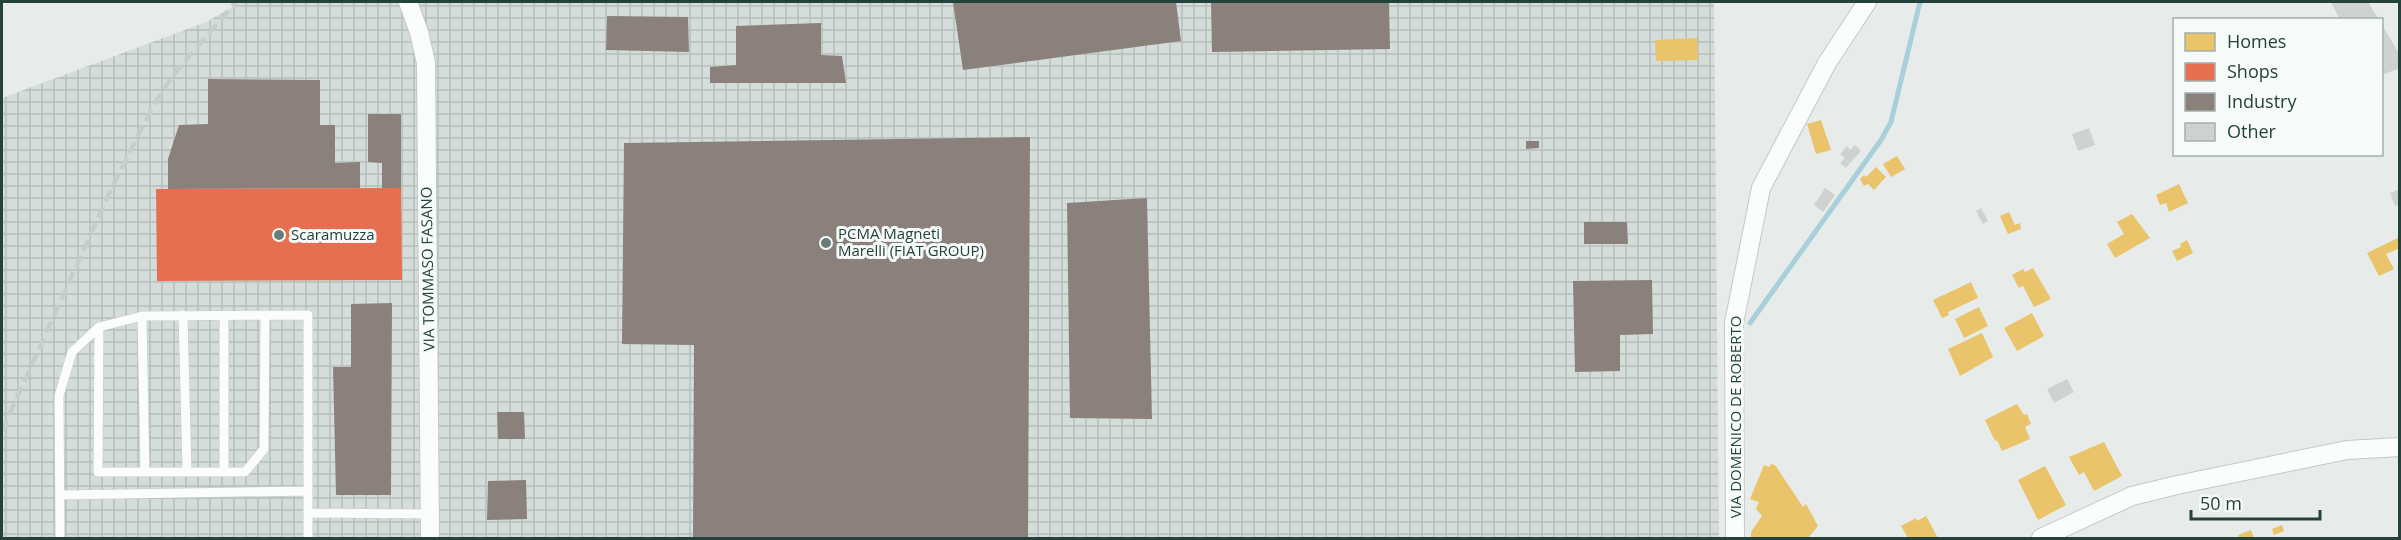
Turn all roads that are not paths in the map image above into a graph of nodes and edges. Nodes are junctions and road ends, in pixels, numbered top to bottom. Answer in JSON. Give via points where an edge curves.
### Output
{"nodes":[{"id":1,"x":408,"y":2,"type":"edge"},
{"id":2,"x":1867,"y":2,"type":"edge"},
{"id":3,"x":183,"y":315,"type":"junction"},
{"id":4,"x":224,"y":315,"type":"junction"},
{"id":5,"x":265,"y":315,"type":"junction"},
{"id":6,"x":142,"y":316,"type":"junction"},
{"id":7,"x":99,"y":327,"type":"junction"},
{"id":8,"x":2400,"y":447,"type":"edge"},
{"id":9,"x":145,"y":472,"type":"junction"},
{"id":10,"x":187,"y":472,"type":"junction"},
{"id":11,"x":224,"y":472,"type":"junction"},
{"id":12,"x":308,"y":491,"type":"junction"},
{"id":13,"x":61,"y":495,"type":"junction"},
{"id":14,"x":308,"y":513,"type":"junction"},
{"id":15,"x":430,"y":514,"type":"junction"},
{"id":16,"x":60,"y":538,"type":"edge"},
{"id":17,"x":308,"y":538,"type":"edge"},
{"id":18,"x":430,"y":538,"type":"edge"},
{"id":19,"x":1736,"y":538,"type":"edge"},
{"id":20,"x":2041,"y":538,"type":"edge"}],
"edges":[{"from":1,"to":15,"type":"street","name":"VIA TOMMASO FASANO","via":[[426,63]]},
{"from":2,"to":19,"type":"street","name":"VIA DOMENICO DE ROBERTO","via":[[1827,63],[1761,188],[1734,323]]},
{"from":3,"to":4,"type":"lane"},
{"from":3,"to":6,"type":"lane"},
{"from":3,"to":10,"type":"lane"},
{"from":4,"to":5,"type":"lane"},
{"from":4,"to":11,"type":"lane"},
{"from":5,"to":11,"type":"lane","via":[[264,448],[245,472]]},
{"from":5,"to":12,"type":"lane","via":[[308,315]]},
{"from":6,"to":7,"type":"lane"},
{"from":6,"to":9,"type":"lane"},
{"from":7,"to":9,"type":"lane","via":[[98,472]]},
{"from":7,"to":13,"type":"lane","via":[[72,352],[59,396]]},
{"from":8,"to":20,"type":"street","via":[[2347,450],[2132,496]]},
{"from":9,"to":10,"type":"lane"},
{"from":10,"to":11,"type":"lane"},
{"from":12,"to":13,"type":"lane"},
{"from":12,"to":14,"type":"lane"},
{"from":13,"to":16,"type":"lane"},
{"from":14,"to":15,"type":"lane"},
{"from":14,"to":17,"type":"lane"},
{"from":15,"to":18,"type":"street","name":"VIA TOMMASO FASANO"}]}
